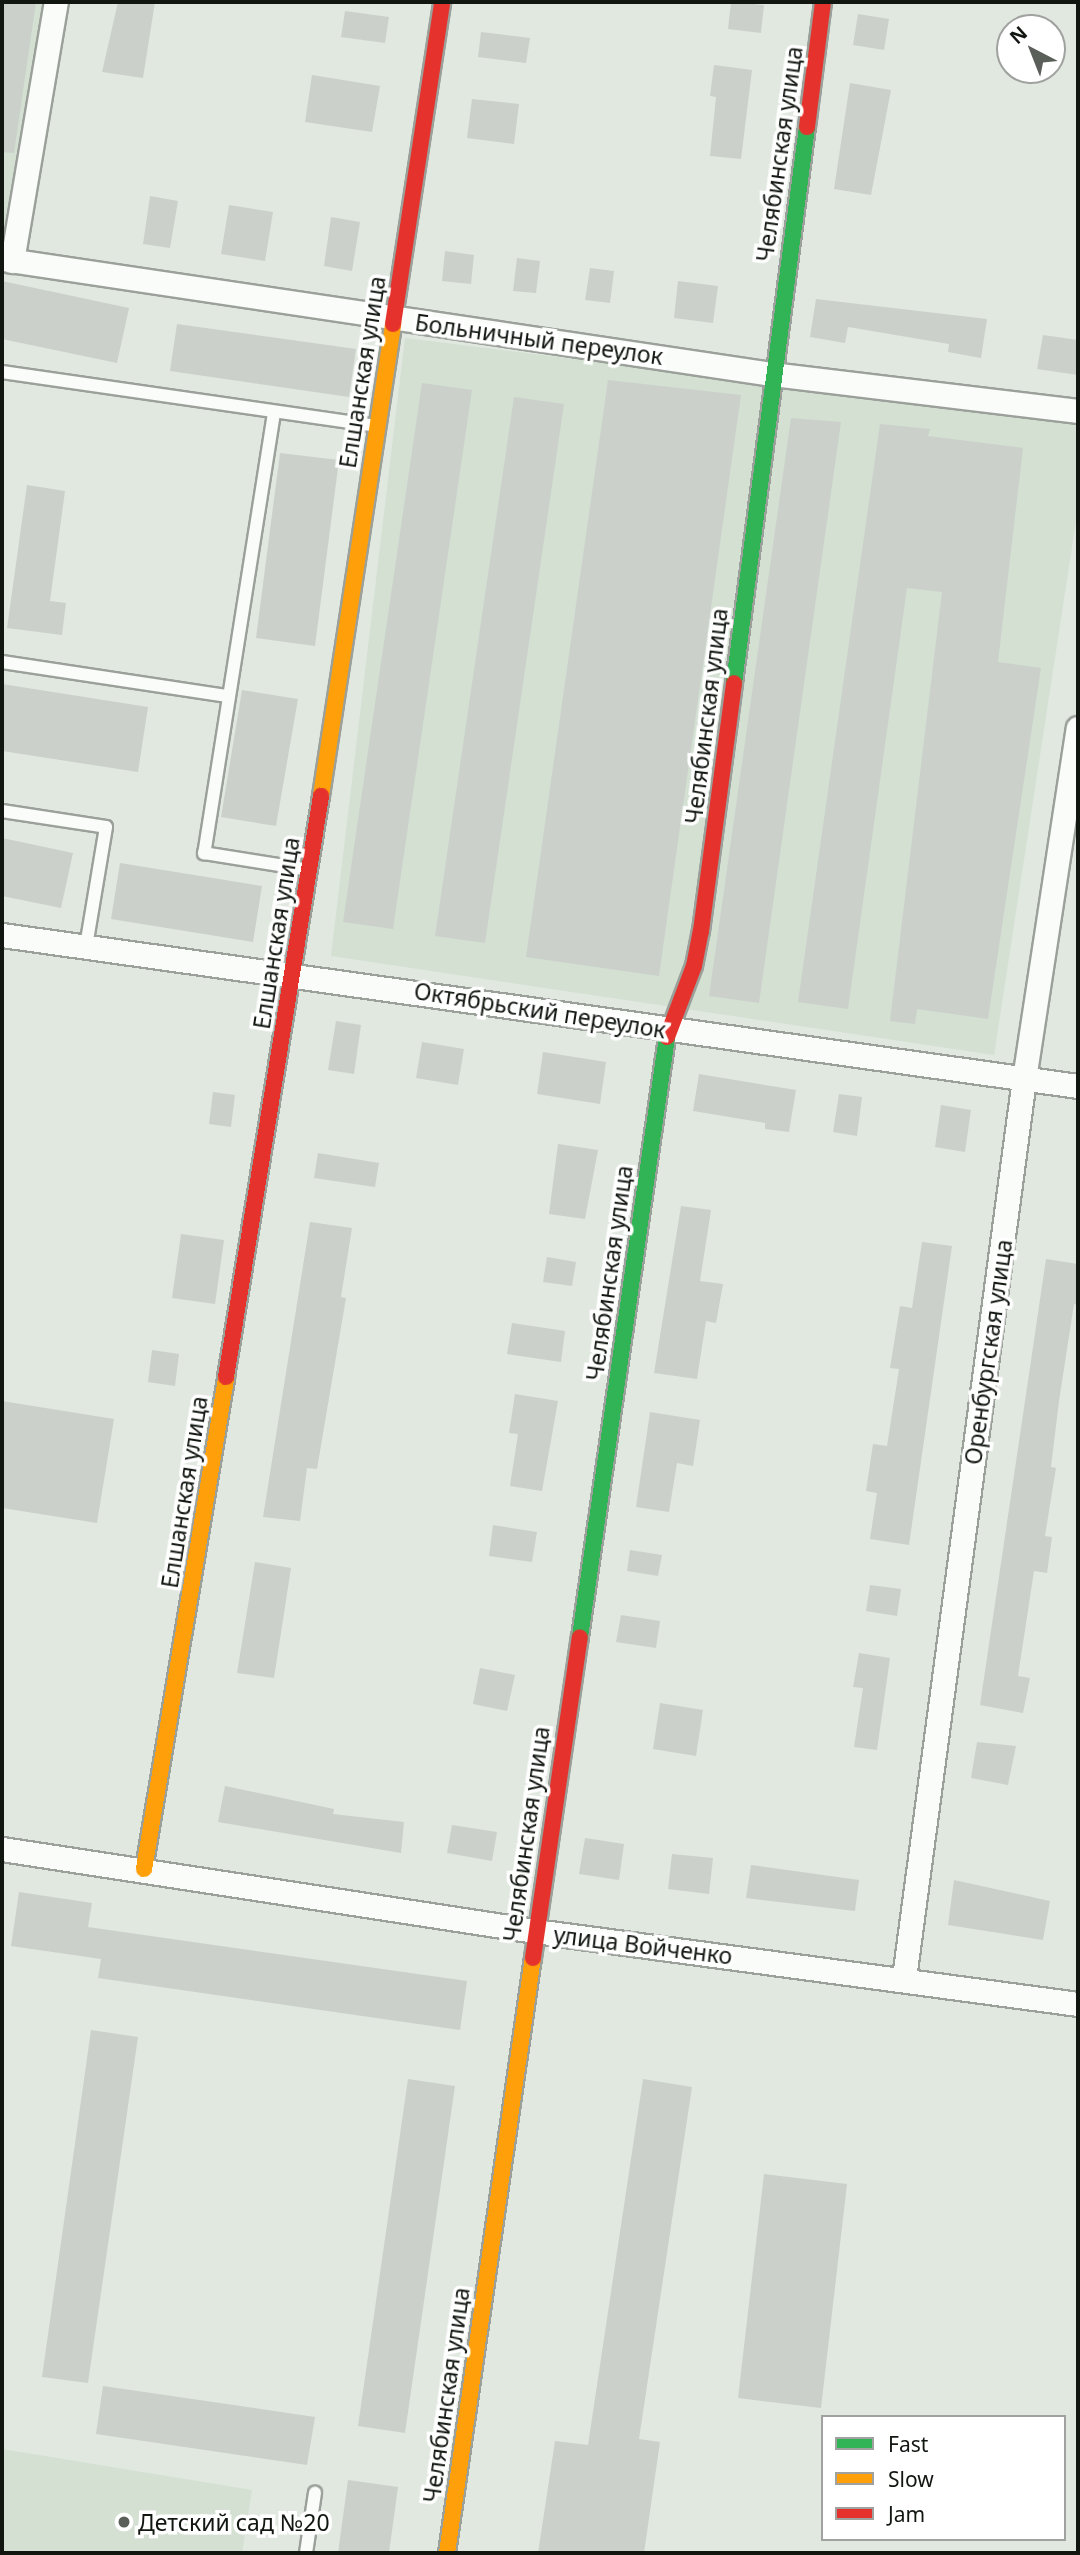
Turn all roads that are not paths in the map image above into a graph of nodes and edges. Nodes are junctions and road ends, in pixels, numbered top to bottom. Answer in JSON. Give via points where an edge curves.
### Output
{"nodes":[{"id":1,"x":56,"y":2,"type":"edge"},
{"id":2,"x":442,"y":2,"type":"edge"},
{"id":3,"x":823,"y":2,"type":"edge"},
{"id":4,"x":7,"y":260,"type":"edge"},
{"id":5,"x":393,"y":317,"type":"junction"},
{"id":6,"x":2,"y":372,"type":"edge"},
{"id":7,"x":772,"y":374,"type":"junction"},
{"id":8,"x":1078,"y":411,"type":"edge"},
{"id":9,"x":274,"y":413,"type":"junction"},
{"id":10,"x":376,"y":426,"type":"junction"},
{"id":11,"x":2,"y":662,"type":"edge"},
{"id":12,"x":228,"y":696,"type":"junction"},
{"id":13,"x":1078,"y":728,"type":"edge"},
{"id":14,"x":2,"y":811,"type":"edge"},
{"id":15,"x":310,"y":870,"type":"junction"},
{"id":16,"x":2,"y":934,"type":"edge"},
{"id":17,"x":86,"y":947,"type":"junction"},
{"id":18,"x":293,"y":977,"type":"junction"},
{"id":19,"x":668,"y":1029,"type":"junction"},
{"id":20,"x":1024,"y":1079,"type":"junction"},
{"id":21,"x":1078,"y":1086,"type":"edge"},
{"id":22,"x":2,"y":1849,"type":"edge"},
{"id":23,"x":144,"y":1869,"type":"junction"},
{"id":24,"x":535,"y":1931,"type":"junction"},
{"id":25,"x":904,"y":1978,"type":"junction"},
{"id":26,"x":1078,"y":2004,"type":"edge"},
{"id":27,"x":315,"y":2493,"type":"dead end"},
{"id":28,"x":306,"y":2553,"type":"edge"},
{"id":29,"x":447,"y":2553,"type":"edge"}],
"edges":[{"from":1,"to":4,"type":"street"},
{"from":2,"to":5,"type":"street","name":"Елшанская улица"},
{"from":3,"to":7,"type":"street","name":"Челябинская улица"},
{"from":4,"to":5,"type":"street","name":"Больничный переулок"},
{"from":5,"to":7,"type":"street","name":"Больничный переулок"},
{"from":5,"to":10,"type":"street","name":"Елшанская улица"},
{"from":6,"to":9,"type":"lane"},
{"from":7,"to":8,"type":"street","name":"Больничный переулок"},
{"from":7,"to":19,"type":"street","name":"Челябинская улица","via":[[701,931],[694,966]]},
{"from":9,"to":10,"type":"lane"},
{"from":9,"to":12,"type":"lane"},
{"from":10,"to":15,"type":"street","name":"Елшанская улица"},
{"from":11,"to":12,"type":"lane"},
{"from":12,"to":15,"type":"lane","via":[[204,853]]},
{"from":13,"to":20,"type":"street","name":"Оренбургская улица"},
{"from":14,"to":17,"type":"lane","via":[[106,827]]},
{"from":15,"to":18,"type":"street","name":"Елшанская улица"},
{"from":16,"to":17,"type":"street","name":"Октябрьский переулок"},
{"from":17,"to":18,"type":"street","name":"Октябрьский переулок"},
{"from":18,"to":19,"type":"street","name":"Октябрьский переулок","via":[[335,979]]},
{"from":18,"to":23,"type":"street","name":"Елшанская улица"},
{"from":19,"to":20,"type":"street","name":"Октябрьский переулок"},
{"from":19,"to":24,"type":"street","name":"Челябинская улица"},
{"from":20,"to":21,"type":"street","name":"Октябрьский переулок"},
{"from":20,"to":25,"type":"street","name":"Оренбургская улица"},
{"from":22,"to":23,"type":"street","name":"улица Войченко"},
{"from":23,"to":24,"type":"street","name":"улица Войченко"},
{"from":24,"to":25,"type":"street","name":"улица Войченко"},
{"from":24,"to":29,"type":"street","name":"Челябинская улица"},
{"from":25,"to":26,"type":"street","name":"улица Войченко"},
{"from":27,"to":28,"type":"lane"}]}
